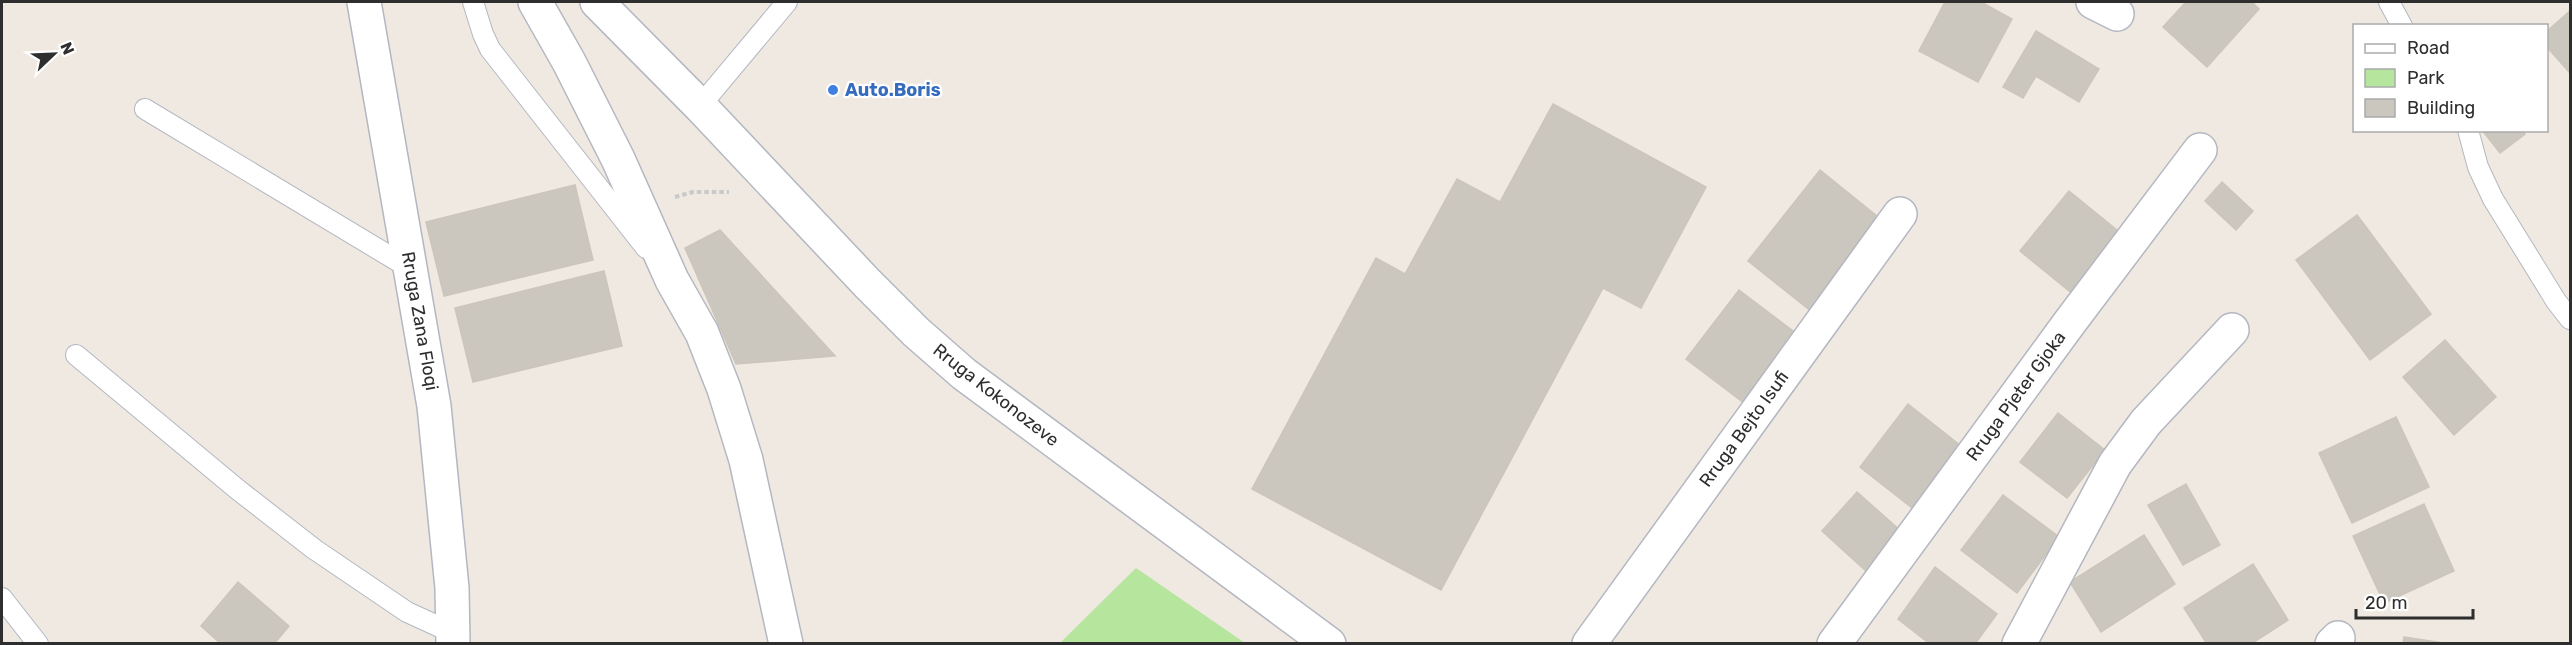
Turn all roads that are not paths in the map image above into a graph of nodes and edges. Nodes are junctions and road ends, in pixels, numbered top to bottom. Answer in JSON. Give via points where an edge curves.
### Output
{"nodes":[{"id":1,"x":364,"y":2,"type":"edge"},
{"id":2,"x":474,"y":2,"type":"edge"},
{"id":3,"x":535,"y":2,"type":"edge"},
{"id":4,"x":597,"y":2,"type":"edge"},
{"id":5,"x":787,"y":2,"type":"edge"},
{"id":6,"x":2389,"y":2,"type":"edge"},
{"id":7,"x":2401,"y":24,"type":"edge"},
{"id":8,"x":700,"y":106,"type":"junction"},
{"id":9,"x":145,"y":109,"type":"dead end"},
{"id":10,"x":2469,"y":132,"type":"edge"},
{"id":11,"x":2200,"y":150,"type":"dead end"},
{"id":12,"x":1900,"y":214,"type":"dead end"},
{"id":13,"x":411,"y":269,"type":"junction"},
{"id":14,"x":672,"y":280,"type":"junction"},
{"id":15,"x":2571,"y":319,"type":"edge"},
{"id":16,"x":2232,"y":330,"type":"dead end"},
{"id":17,"x":76,"y":355,"type":"dead end"},
{"id":18,"x":2,"y":598,"type":"edge"},
{"id":19,"x":453,"y":638,"type":"edge"},
{"id":20,"x":38,"y":644,"type":"edge"},
{"id":21,"x":786,"y":644,"type":"edge"},
{"id":22,"x":1329,"y":644,"type":"edge"},
{"id":23,"x":1589,"y":644,"type":"edge"},
{"id":24,"x":1834,"y":644,"type":"edge"},
{"id":25,"x":2019,"y":644,"type":"edge"}],
"edges":[{"from":1,"to":13,"type":"street","name":"Rruga Zana Floqi"},
{"from":2,"to":14,"type":"lane","via":[[490,49]]},
{"from":3,"to":14,"type":"street","via":[[618,159]]},
{"from":4,"to":8,"type":"street","name":"Rruga Kokonozeve"},
{"from":5,"to":8,"type":"lane"},
{"from":6,"to":7,"type":"lane"},
{"from":8,"to":22,"type":"street","name":"Rruga Kokonozeve","via":[[916,332],[964,374]]},
{"from":9,"to":13,"type":"lane"},
{"from":10,"to":15,"type":"lane","via":[[2478,167],[2493,199]]},
{"from":11,"to":24,"type":"street","name":"Rruga Pjeter Gjoka"},
{"from":12,"to":23,"type":"street","name":"Rruga Bejto Isufi"},
{"from":13,"to":19,"type":"street","name":"Rruga Zana Floqi","via":[[434,406],[453,588]]},
{"from":14,"to":21,"type":"street","via":[[702,333],[746,460]]},
{"from":16,"to":25,"type":"street","via":[[2146,422],[2115,464]]},
{"from":17,"to":19,"type":"lane","via":[[314,549]]},
{"from":18,"to":20,"type":"lane"}]}
